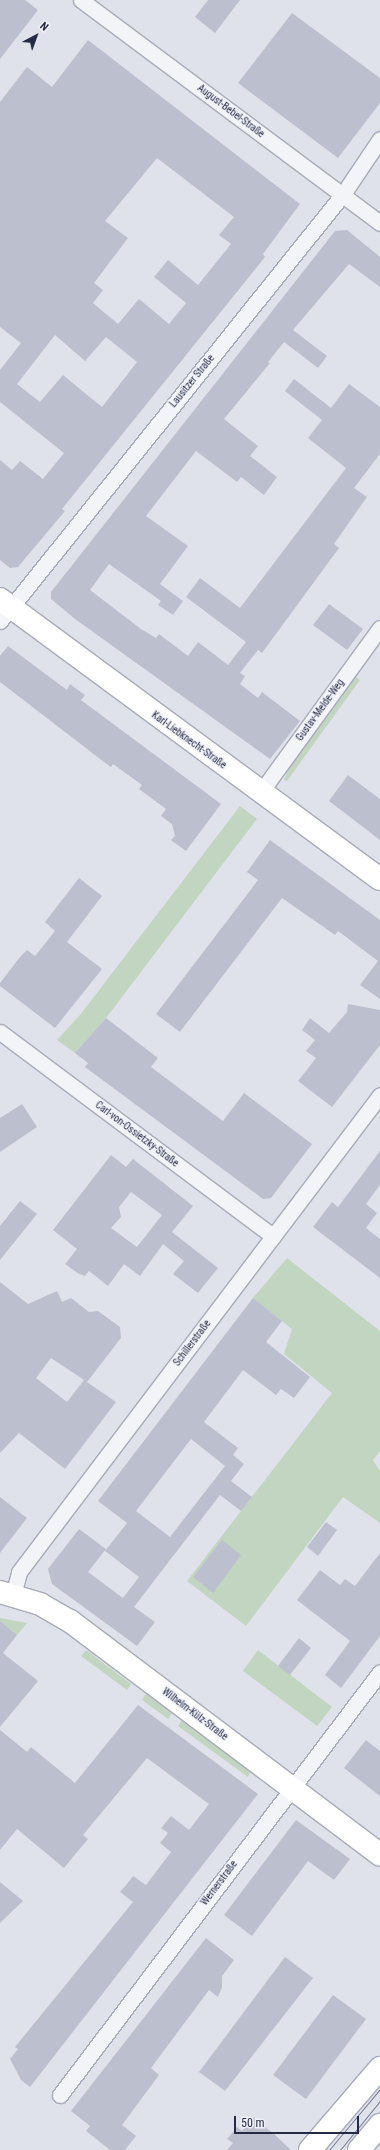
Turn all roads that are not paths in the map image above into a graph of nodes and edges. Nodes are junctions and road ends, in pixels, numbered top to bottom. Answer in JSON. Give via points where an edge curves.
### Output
{"nodes":[{"id":1,"x":81,"y":0,"type":"edge"},
{"id":2,"x":380,"y":139,"type":"edge"},
{"id":3,"x":342,"y":194,"type":"junction"},
{"id":4,"x":380,"y":223,"type":"edge"},
{"id":5,"x":3,"y":609,"type":"edge"},
{"id":6,"x":380,"y":628,"type":"edge"},
{"id":7,"x":260,"y":793,"type":"junction"},
{"id":8,"x":380,"y":879,"type":"edge"},
{"id":9,"x":0,"y":1032,"type":"edge"},
{"id":10,"x":380,"y":1095,"type":"edge"},
{"id":11,"x":273,"y":1236,"type":"junction"},
{"id":12,"x":7,"y":1593,"type":"edge"},
{"id":13,"x":380,"y":1672,"type":"edge"},
{"id":14,"x":292,"y":1786,"type":"junction"},
{"id":15,"x":380,"y":1855,"type":"edge"},
{"id":16,"x":380,"y":2068,"type":"edge"},
{"id":17,"x":60,"y":2095,"type":"dead end"},
{"id":18,"x":380,"y":2125,"type":"edge"},
{"id":19,"x":310,"y":2150,"type":"edge"},
{"id":20,"x":359,"y":2150,"type":"edge"}],
"edges":[{"from":1,"to":3,"type":"street","name":"August-Bebel-Straße"},
{"from":2,"to":3,"type":"street","name":"Lausitzer Straße"},
{"from":3,"to":4,"type":"street","name":"August-Bebel-Straße"},
{"from":3,"to":5,"type":"street","name":"Lausitzer Straße"},
{"from":5,"to":7,"type":"main road","name":"Karl-Liebknecht-Straße"},
{"from":6,"to":7,"type":"street","name":"Gustav-Melde-Weg"},
{"from":7,"to":8,"type":"main road","name":"Karl-Liebknecht-Straße"},
{"from":9,"to":11,"type":"street","name":"Carl-von-Ossietzky-Straße"},
{"from":10,"to":11,"type":"street","name":"Schillerstraße"},
{"from":11,"to":12,"type":"street","name":"Schillerstraße","via":[[19,1572]]},
{"from":12,"to":14,"type":"main road","name":"Wilhelm-Külz-Straße","via":[[40,1604],[70,1621]]},
{"from":13,"to":14,"type":"street","name":"Wernerstraße"},
{"from":14,"to":15,"type":"main road","name":"Wilhelm-Külz-Straße"},
{"from":14,"to":17,"type":"street","name":"Wernerstraße"},
{"from":16,"to":19,"type":"main road"},
{"from":18,"to":20,"type":"main road"}]}
